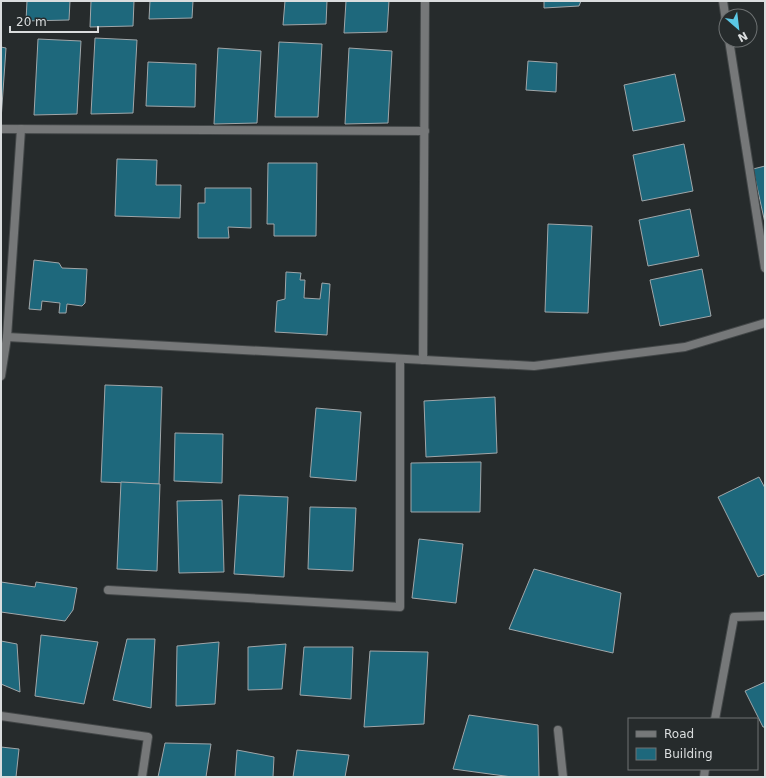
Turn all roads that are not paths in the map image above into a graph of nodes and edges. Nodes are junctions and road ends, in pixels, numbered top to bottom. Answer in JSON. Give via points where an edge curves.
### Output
{"nodes":[{"id":1,"x":425,"y":1,"type":"edge"},
{"id":2,"x":730,"y":48,"type":"edge"},
{"id":3,"x":1,"y":129,"type":"edge"},
{"id":4,"x":21,"y":129,"type":"junction"},
{"id":5,"x":425,"y":131,"type":"junction"},
{"id":6,"x":765,"y":268,"type":"edge"},
{"id":7,"x":765,"y":323,"type":"edge"},
{"id":8,"x":7,"y":337,"type":"junction"},
{"id":9,"x":400,"y":358,"type":"junction"},
{"id":10,"x":424,"y":360,"type":"junction"},
{"id":11,"x":1,"y":376,"type":"edge"},
{"id":12,"x":108,"y":590,"type":"dead end"},
{"id":13,"x":765,"y":616,"type":"edge"},
{"id":14,"x":1,"y":716,"type":"edge"},
{"id":15,"x":715,"y":718,"type":"edge"},
{"id":16,"x":558,"y":730,"type":"dead end"},
{"id":17,"x":142,"y":777,"type":"edge"},
{"id":18,"x":562,"y":777,"type":"edge"}],
"edges":[{"from":1,"to":5,"type":"street"},
{"from":2,"to":6,"type":"street"},
{"from":3,"to":4,"type":"street"},
{"from":4,"to":5,"type":"street"},
{"from":4,"to":8,"type":"street"},
{"from":5,"to":10,"type":"street"},
{"from":7,"to":10,"type":"street","via":[[685,347],[534,366]]},
{"from":8,"to":9,"type":"street"},
{"from":8,"to":11,"type":"street"},
{"from":9,"to":10,"type":"street"},
{"from":9,"to":12,"type":"street","via":[[400,607]]},
{"from":13,"to":15,"type":"street","via":[[734,617]]},
{"from":14,"to":17,"type":"street","via":[[148,737]]},
{"from":16,"to":18,"type":"street"}]}
